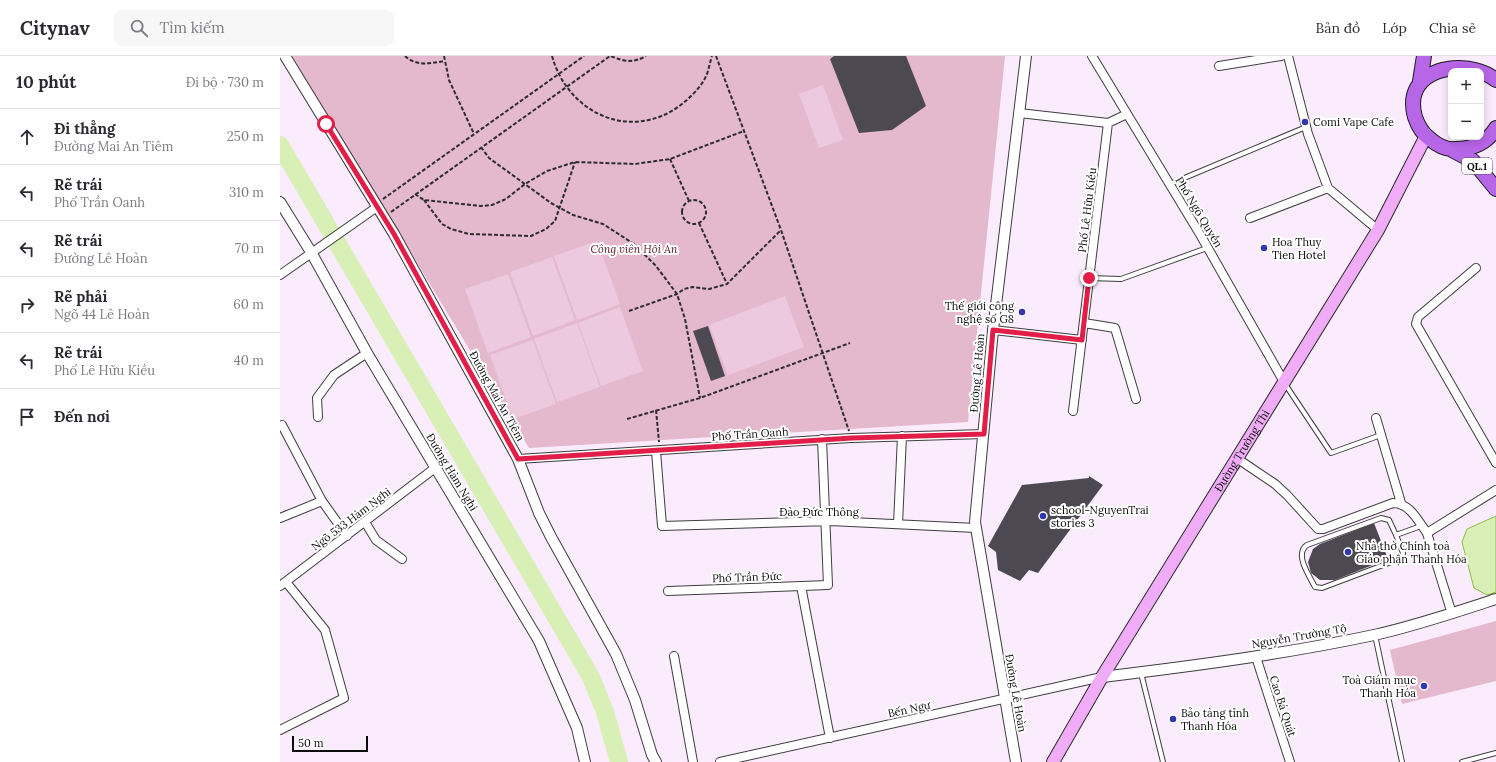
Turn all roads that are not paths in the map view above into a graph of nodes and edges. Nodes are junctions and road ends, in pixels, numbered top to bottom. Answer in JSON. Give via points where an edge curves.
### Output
{"nodes":[{"id":1,"x":285,"y":56,"type":"edge"},
{"id":2,"x":1026,"y":56,"type":"edge"},
{"id":3,"x":1092,"y":56,"type":"edge"},
{"id":4,"x":1281,"y":56,"type":"edge"},
{"id":5,"x":1288,"y":56,"type":"edge"},
{"id":6,"x":1424,"y":56,"type":"edge"},
{"id":7,"x":1476,"y":56,"type":"edge"},
{"id":8,"x":1219,"y":66,"type":"dead end"},
{"id":9,"x":1485,"y":68,"type":"junction"},
{"id":10,"x":1496,"y":80,"type":"edge"},
{"id":11,"x":1420,"y":81,"type":"junction"},
{"id":12,"x":1019,"y":113,"type":"junction"},
{"id":13,"x":1127,"y":114,"type":"junction"},
{"id":14,"x":1108,"y":123,"type":"junction"},
{"id":15,"x":1306,"y":127,"type":"junction"},
{"id":16,"x":1496,"y":128,"type":"edge"},
{"id":17,"x":1426,"y":136,"type":"junction"},
{"id":18,"x":1452,"y":150,"type":"junction"},
{"id":19,"x":1169,"y":184,"type":"junction"},
{"id":20,"x":1328,"y":188,"type":"junction"},
{"id":21,"x":1496,"y":189,"type":"edge"},
{"id":22,"x":280,"y":202,"type":"edge"},
{"id":23,"x":377,"y":206,"type":"junction"},
{"id":24,"x":1250,"y":218,"type":"dead end"},
{"id":25,"x":1378,"y":230,"type":"junction"},
{"id":26,"x":1207,"y":248,"type":"junction"},
{"id":27,"x":311,"y":252,"type":"junction"},
{"id":28,"x":1476,"y":268,"type":"dead end"},
{"id":29,"x":280,"y":275,"type":"edge"},
{"id":30,"x":1089,"y":278,"type":"junction"},
{"id":31,"x":1084,"y":323,"type":"junction"},
{"id":32,"x":993,"y":330,"type":"junction"},
{"id":33,"x":1082,"y":340,"type":"junction"},
{"id":34,"x":367,"y":353,"type":"junction"},
{"id":35,"x":1284,"y":382,"type":"junction"},
{"id":36,"x":1136,"y":399,"type":"dead end"},
{"id":37,"x":1073,"y":411,"type":"dead end"},
{"id":38,"x":318,"y":417,"type":"dead end"},
{"id":39,"x":1376,"y":418,"type":"dead end"},
{"id":40,"x":282,"y":425,"type":"dead end"},
{"id":41,"x":984,"y":434,"type":"junction"},
{"id":42,"x":1381,"y":435,"type":"junction"},
{"id":43,"x":902,"y":436,"type":"junction"},
{"id":44,"x":822,"y":439,"type":"junction"},
{"id":45,"x":658,"y":451,"type":"junction"},
{"id":46,"x":518,"y":459,"type":"junction"},
{"id":47,"x":1238,"y":459,"type":"junction"},
{"id":48,"x":1496,"y":463,"type":"edge"},
{"id":49,"x":435,"y":468,"type":"junction"},
{"id":50,"x":1496,"y":490,"type":"edge"},
{"id":51,"x":322,"y":501,"type":"junction"},
{"id":52,"x":1400,"y":503,"type":"junction"},
{"id":53,"x":280,"y":518,"type":"edge"},
{"id":54,"x":827,"y":521,"type":"junction"},
{"id":55,"x":365,"y":522,"type":"junction"},
{"id":56,"x":898,"y":524,"type":"junction"},
{"id":57,"x":1421,"y":526,"type":"junction"},
{"id":58,"x":976,"y":528,"type":"junction"},
{"id":59,"x":1426,"y":533,"type":"junction"},
{"id":60,"x":1396,"y":535,"type":"junction"},
{"id":61,"x":347,"y":536,"type":"junction"},
{"id":62,"x":402,"y":559,"type":"dead end"},
{"id":63,"x":283,"y":584,"type":"edge"},
{"id":64,"x":801,"y":586,"type":"junction"},
{"id":65,"x":668,"y":591,"type":"dead end"},
{"id":66,"x":1496,"y":599,"type":"edge"},
{"id":67,"x":1452,"y":614,"type":"junction"},
{"id":68,"x":1375,"y":634,"type":"junction"},
{"id":69,"x":674,"y":656,"type":"dead end"},
{"id":70,"x":1256,"y":656,"type":"junction"},
{"id":71,"x":1141,"y":672,"type":"junction"},
{"id":72,"x":1102,"y":677,"type":"junction"},
{"id":73,"x":1005,"y":699,"type":"junction"},
{"id":74,"x":280,"y":730,"type":"edge"},
{"id":75,"x":830,"y":738,"type":"junction"},
{"id":76,"x":1496,"y":753,"type":"edge"},
{"id":77,"x":750,"y":759,"type":"edge"},
{"id":78,"x":585,"y":762,"type":"edge"},
{"id":79,"x":656,"y":762,"type":"edge"},
{"id":80,"x":693,"y":762,"type":"edge"},
{"id":81,"x":720,"y":762,"type":"edge"},
{"id":82,"x":1016,"y":762,"type":"edge"},
{"id":83,"x":1053,"y":762,"type":"edge"},
{"id":84,"x":1163,"y":762,"type":"edge"},
{"id":85,"x":1290,"y":762,"type":"edge"},
{"id":86,"x":1402,"y":762,"type":"edge"},
{"id":87,"x":1462,"y":762,"type":"edge"}],
"edges":[{"from":1,"to":23,"type":"street","name":"Đường Mai An Tiêm"},
{"from":2,"to":12,"type":"street","name":"Đường Lê Hoàn"},
{"from":3,"to":13,"type":"street","name":"Phố Ngô Quyền"},
{"from":4,"to":8,"type":"street"},
{"from":5,"to":15,"type":"street"},
{"from":6,"to":11,"type":"highway"},
{"from":7,"to":9,"type":"highway"},
{"from":9,"to":10,"type":"highway"},
{"from":9,"to":11,"type":"highway","via":[[1472,62],[1450,61],[1430,70]]},
{"from":11,"to":17,"type":"highway","via":[[1414,95],[1413,110],[1417,124]]},
{"from":12,"to":14,"type":"street"},
{"from":12,"to":32,"type":"street","name":"Đường Lê Hoàn"},
{"from":13,"to":14,"type":"street"},
{"from":13,"to":19,"type":"street","name":"Phố Ngô Quyền"},
{"from":14,"to":30,"type":"street","name":"Phố Lê Hữu Kiều"},
{"from":15,"to":19,"type":"lane"},
{"from":15,"to":20,"type":"street"},
{"from":16,"to":18,"type":"highway","via":[[1481,144],[1467,149]]},
{"from":17,"to":18,"type":"highway","via":[[1438,145]]},
{"from":17,"to":25,"type":"main road","name":"Đường Trường Thi"},
{"from":18,"to":21,"type":"highway","number":"QL.1","via":[[1473,161]]},
{"from":19,"to":26,"type":"street","name":"Phố Ngô Quyền"},
{"from":20,"to":24,"type":"street"},
{"from":20,"to":25,"type":"street"},
{"from":22,"to":27,"type":"street","name":"Đường Hàm Nghi"},
{"from":23,"to":27,"type":"street"},
{"from":23,"to":46,"type":"street","name":"Đường Mai An Tiêm"},
{"from":25,"to":35,"type":"main road","name":"Đường Trường Thi"},
{"from":26,"to":30,"type":"lane","via":[[1121,279]]},
{"from":26,"to":35,"type":"street","name":"Phố Ngô Quyền"},
{"from":27,"to":29,"type":"street"},
{"from":27,"to":34,"type":"street","name":"Đường Hàm Nghi"},
{"from":28,"to":48,"type":"street","via":[[1418,317],[1416,324]]},
{"from":30,"to":31,"type":"street","name":"Phố Lê Hữu Kiều"},
{"from":31,"to":33,"type":"street","name":"Phố Lê Hữu Kiều"},
{"from":31,"to":36,"type":"street","via":[[1114,328]]},
{"from":32,"to":33,"type":"street"},
{"from":32,"to":41,"type":"street","name":"Đường Lê Hoàn"},
{"from":33,"to":37,"type":"street","name":"Phố Lê Hữu Kiều"},
{"from":34,"to":38,"type":"street","via":[[334,375],[317,398]]},
{"from":34,"to":49,"type":"street","name":"Đường Hàm Nghi"},
{"from":35,"to":42,"type":"lane","via":[[1331,453]]},
{"from":35,"to":47,"type":"main road","name":"Đường Trường Thi"},
{"from":39,"to":42,"type":"street"},
{"from":40,"to":51,"type":"street"},
{"from":41,"to":43,"type":"street","name":"Phố Trần Oanh"},
{"from":41,"to":58,"type":"street","name":"Đường Lê Hoàn"},
{"from":42,"to":52,"type":"street"},
{"from":43,"to":44,"type":"street","name":"Phố Trần Oanh"},
{"from":43,"to":56,"type":"street"},
{"from":44,"to":45,"type":"street","name":"Phố Trần Oanh"},
{"from":44,"to":54,"type":"street"},
{"from":45,"to":46,"type":"street","name":"Phố Trần Oanh"},
{"from":45,"to":54,"type":"street","name":"Đào Đức Thông","via":[[662,526]]},
{"from":46,"to":79,"type":"street","name":"Đường Mai An Tiêm","via":[[548,531],[616,654]]},
{"from":47,"to":52,"type":"street","via":[[1282,490],[1318,529],[1393,503]]},
{"from":47,"to":72,"type":"main road","name":"Đường Trường Thi"},
{"from":49,"to":55,"type":"street","name":"Ngõ 533 Hàm Nghi"},
{"from":49,"to":78,"type":"street","name":"Đường Hàm Nghi","via":[[539,641],[577,728]]},
{"from":50,"to":59,"type":"street"},
{"from":51,"to":53,"type":"street"},
{"from":51,"to":61,"type":"street"},
{"from":52,"to":57,"type":"street","via":[[1406,506]]},
{"from":54,"to":56,"type":"street","name":"Đào Đức Thông"},
{"from":54,"to":64,"type":"street","name":"Phố Trần Đức","via":[[828,585]]},
{"from":55,"to":61,"type":"street","name":"Ngõ 533 Hàm Nghi"},
{"from":55,"to":62,"type":"street","via":[[376,540]]},
{"from":56,"to":58,"type":"street","name":"Đào Đức Thông"},
{"from":57,"to":59,"type":"street"},
{"from":57,"to":60,"type":"lane"},
{"from":58,"to":73,"type":"street","name":"Đường Lê Hoàn"},
{"from":59,"to":67,"type":"street"},
{"from":60,"to":60,"type":"lane","via":[[1403,553],[1402,558],[1322,588],[1315,587],[1300,555],[1307,545],[1381,518],[1389,520]]},
{"from":61,"to":63,"type":"street","name":"Ngõ 533 Hàm Nghi"},
{"from":63,"to":74,"type":"street","via":[[325,630],[344,698]]},
{"from":64,"to":65,"type":"street","name":"Phố Trần Đức"},
{"from":64,"to":75,"type":"street"},
{"from":66,"to":67,"type":"street","name":"Nguyễn Trường Tộ"},
{"from":67,"to":68,"type":"street","name":"Nguyễn Trường Tộ"},
{"from":68,"to":70,"type":"street","name":"Nguyễn Trường Tộ"},
{"from":68,"to":86,"type":"lane"},
{"from":69,"to":80,"type":"street"},
{"from":70,"to":71,"type":"street","name":"Nguyễn Trường Tộ"},
{"from":70,"to":85,"type":"street","name":"Cao Bá Quát"},
{"from":71,"to":72,"type":"street","name":"Nguyễn Trường Tộ"},
{"from":71,"to":84,"type":"lane"},
{"from":72,"to":73,"type":"street","name":"Bến Ngự"},
{"from":72,"to":83,"type":"main road","name":"Đường Trường Thi"},
{"from":73,"to":75,"type":"street","name":"Bến Ngự"},
{"from":73,"to":82,"type":"street","name":"Đường Lê Hoàn"},
{"from":75,"to":77,"type":"street","name":"Bến Ngự"},
{"from":76,"to":87,"type":"lane"},
{"from":77,"to":81,"type":"street","name":"Bến Ngự"}]}
